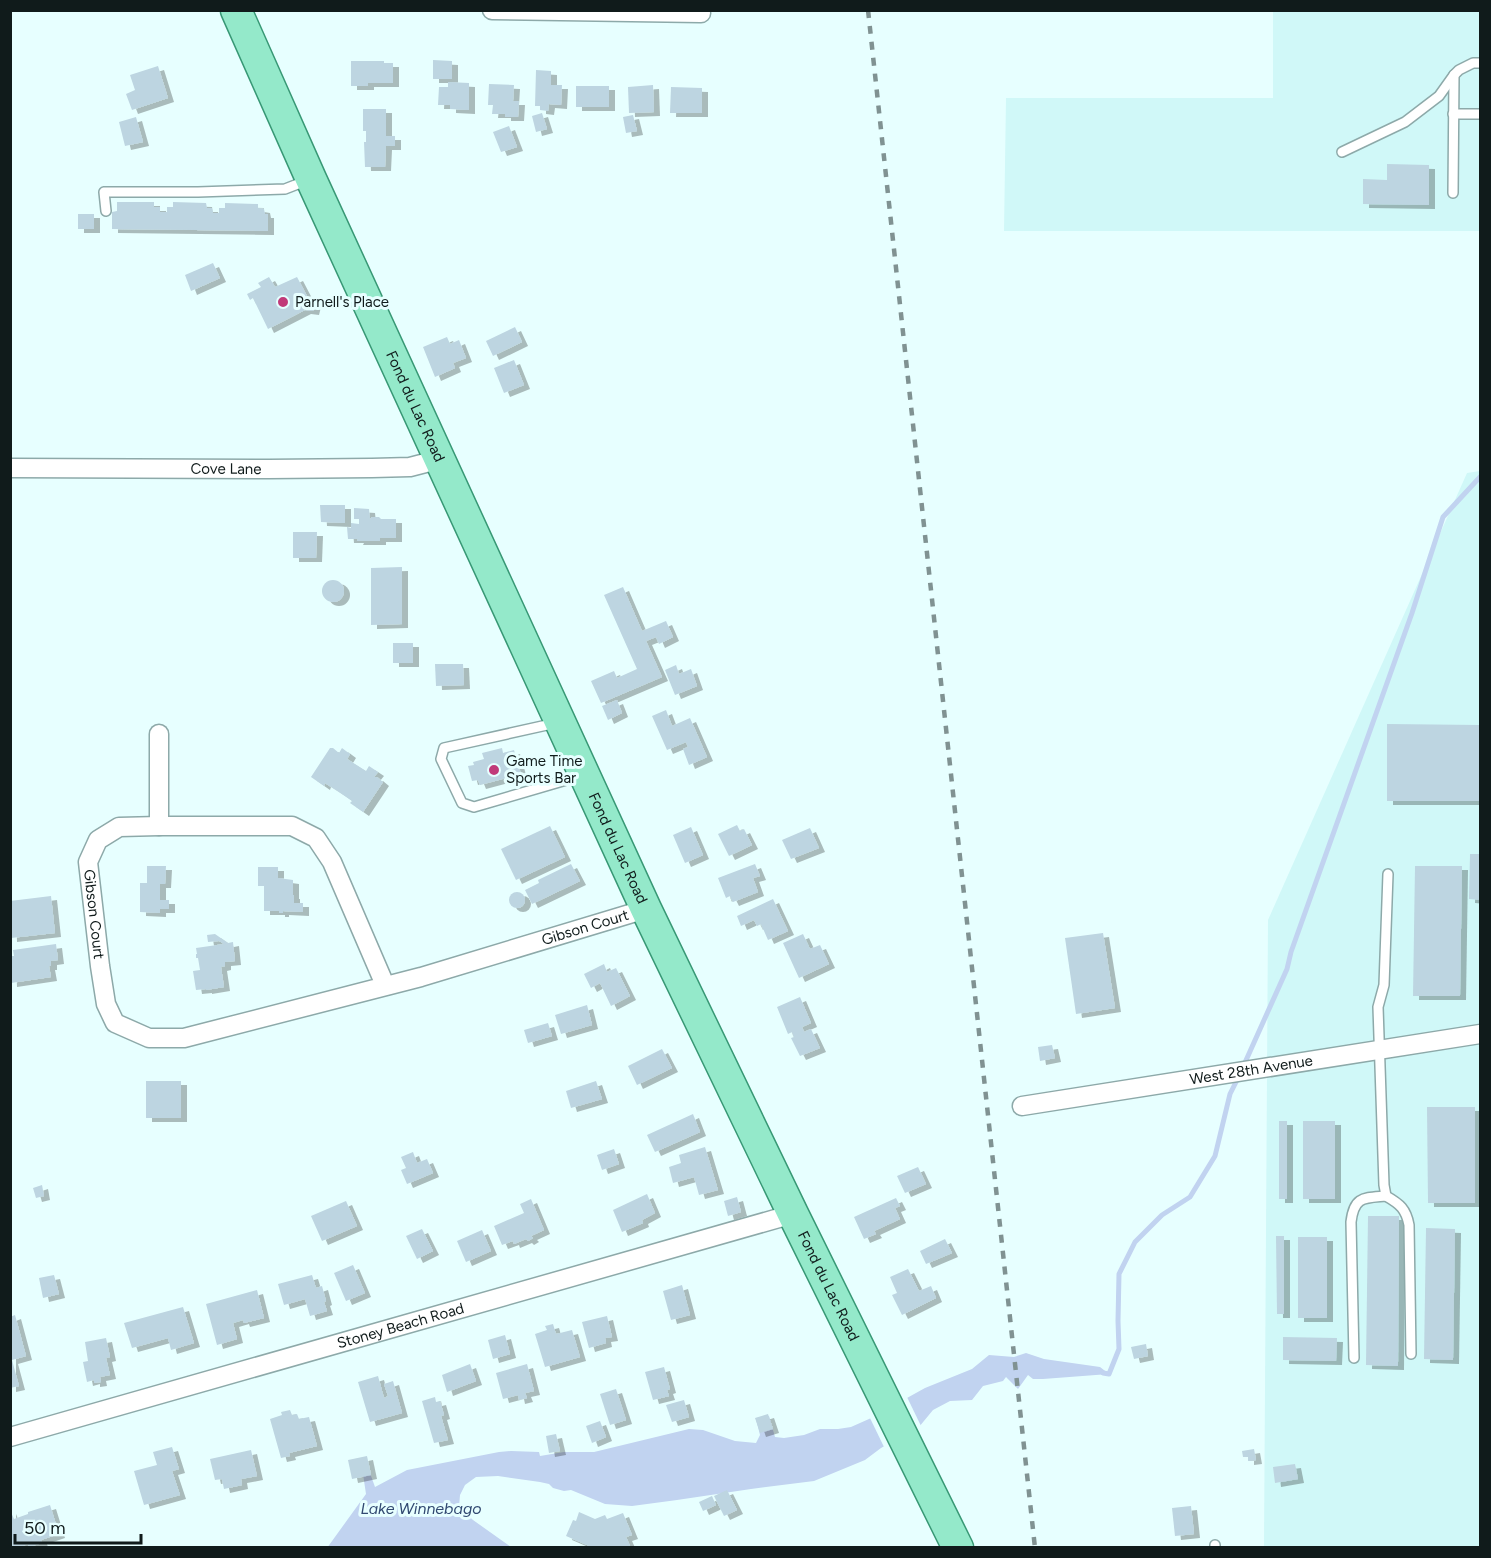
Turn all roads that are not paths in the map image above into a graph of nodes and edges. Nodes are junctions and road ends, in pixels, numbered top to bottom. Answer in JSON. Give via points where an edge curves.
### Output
{"nodes":[{"id":1,"x":236,"y":10,"type":"edge"},
{"id":2,"x":492,"y":10,"type":"edge"},
{"id":3,"x":701,"y":13,"type":"dead end"},
{"id":4,"x":1480,"y":63,"type":"edge"},
{"id":5,"x":1454,"y":75,"type":"junction"},
{"id":6,"x":1453,"y":114,"type":"junction"},
{"id":7,"x":1480,"y":114,"type":"edge"},
{"id":8,"x":1342,"y":152,"type":"dead end"},
{"id":9,"x":311,"y":179,"type":"junction"},
{"id":10,"x":1453,"y":193,"type":"dead end"},
{"id":11,"x":106,"y":211,"type":"dead end"},
{"id":12,"x":441,"y":459,"type":"junction"},
{"id":13,"x":10,"y":468,"type":"edge"},
{"id":14,"x":561,"y":722,"type":"junction"},
{"id":15,"x":159,"y":734,"type":"dead end"},
{"id":16,"x":585,"y":774,"type":"junction"},
{"id":17,"x":159,"y":826,"type":"junction"},
{"id":18,"x":1388,"y":874,"type":"dead end"},
{"id":19,"x":646,"y":909,"type":"junction"},
{"id":20,"x":385,"y":986,"type":"junction"},
{"id":21,"x":1480,"y":1034,"type":"edge"},
{"id":22,"x":1380,"y":1050,"type":"junction"},
{"id":23,"x":1022,"y":1106,"type":"dead end"},
{"id":24,"x":1386,"y":1196,"type":"junction"},
{"id":25,"x":793,"y":1214,"type":"junction"},
{"id":26,"x":1412,"y":1354,"type":"dead end"},
{"id":27,"x":1354,"y":1358,"type":"dead end"},
{"id":28,"x":10,"y":1437,"type":"edge"},
{"id":29,"x":958,"y":1548,"type":"edge"}],
"edges":[{"from":1,"to":9,"type":"main road","name":"Fond du Lac Road"},
{"from":2,"to":3,"type":"street"},
{"from":4,"to":5,"type":"lane"},
{"from":5,"to":6,"type":"lane"},
{"from":5,"to":8,"type":"lane","via":[[1439,96],[1405,122]]},
{"from":6,"to":7,"type":"lane"},
{"from":6,"to":10,"type":"lane"},
{"from":9,"to":11,"type":"lane","via":[[285,189],[104,192]]},
{"from":9,"to":12,"type":"main road","name":"Fond du Lac Road"},
{"from":12,"to":13,"type":"street","name":"Cove Lane","via":[[410,467],[372,468]]},
{"from":12,"to":14,"type":"main road","name":"Fond du Lac Road"},
{"from":14,"to":16,"type":"main road","name":"Fond du Lac Road"},
{"from":14,"to":16,"type":"lane","via":[[444,748],[441,759],[462,803],[474,807]]},
{"from":15,"to":17,"type":"street"},
{"from":16,"to":19,"type":"main road","name":"Fond du Lac Road"},
{"from":17,"to":20,"type":"street","name":"Gibson Court","via":[[292,826],[316,838],[332,862]]},
{"from":17,"to":20,"type":"street","name":"Gibson Court","via":[[119,827],[98,840],[88,862],[106,1004],[115,1023],[150,1038],[184,1038]]},
{"from":18,"to":22,"type":"lane","via":[[1384,985],[1378,1007]]},
{"from":19,"to":20,"type":"street","name":"Gibson Court"},
{"from":19,"to":25,"type":"main road","name":"Fond du Lac Road"},
{"from":21,"to":22,"type":"street","name":"West 28th Avenue"},
{"from":22,"to":23,"type":"street","name":"West 28th Avenue"},
{"from":22,"to":24,"type":"lane"},
{"from":24,"to":26,"type":"lane","via":[[1402,1207],[1409,1225]]},
{"from":24,"to":27,"type":"lane","via":[[1364,1198],[1352,1210]]},
{"from":25,"to":28,"type":"street","name":"Stoney Beach Road"},
{"from":25,"to":29,"type":"main road","name":"Fond du Lac Road"}]}
